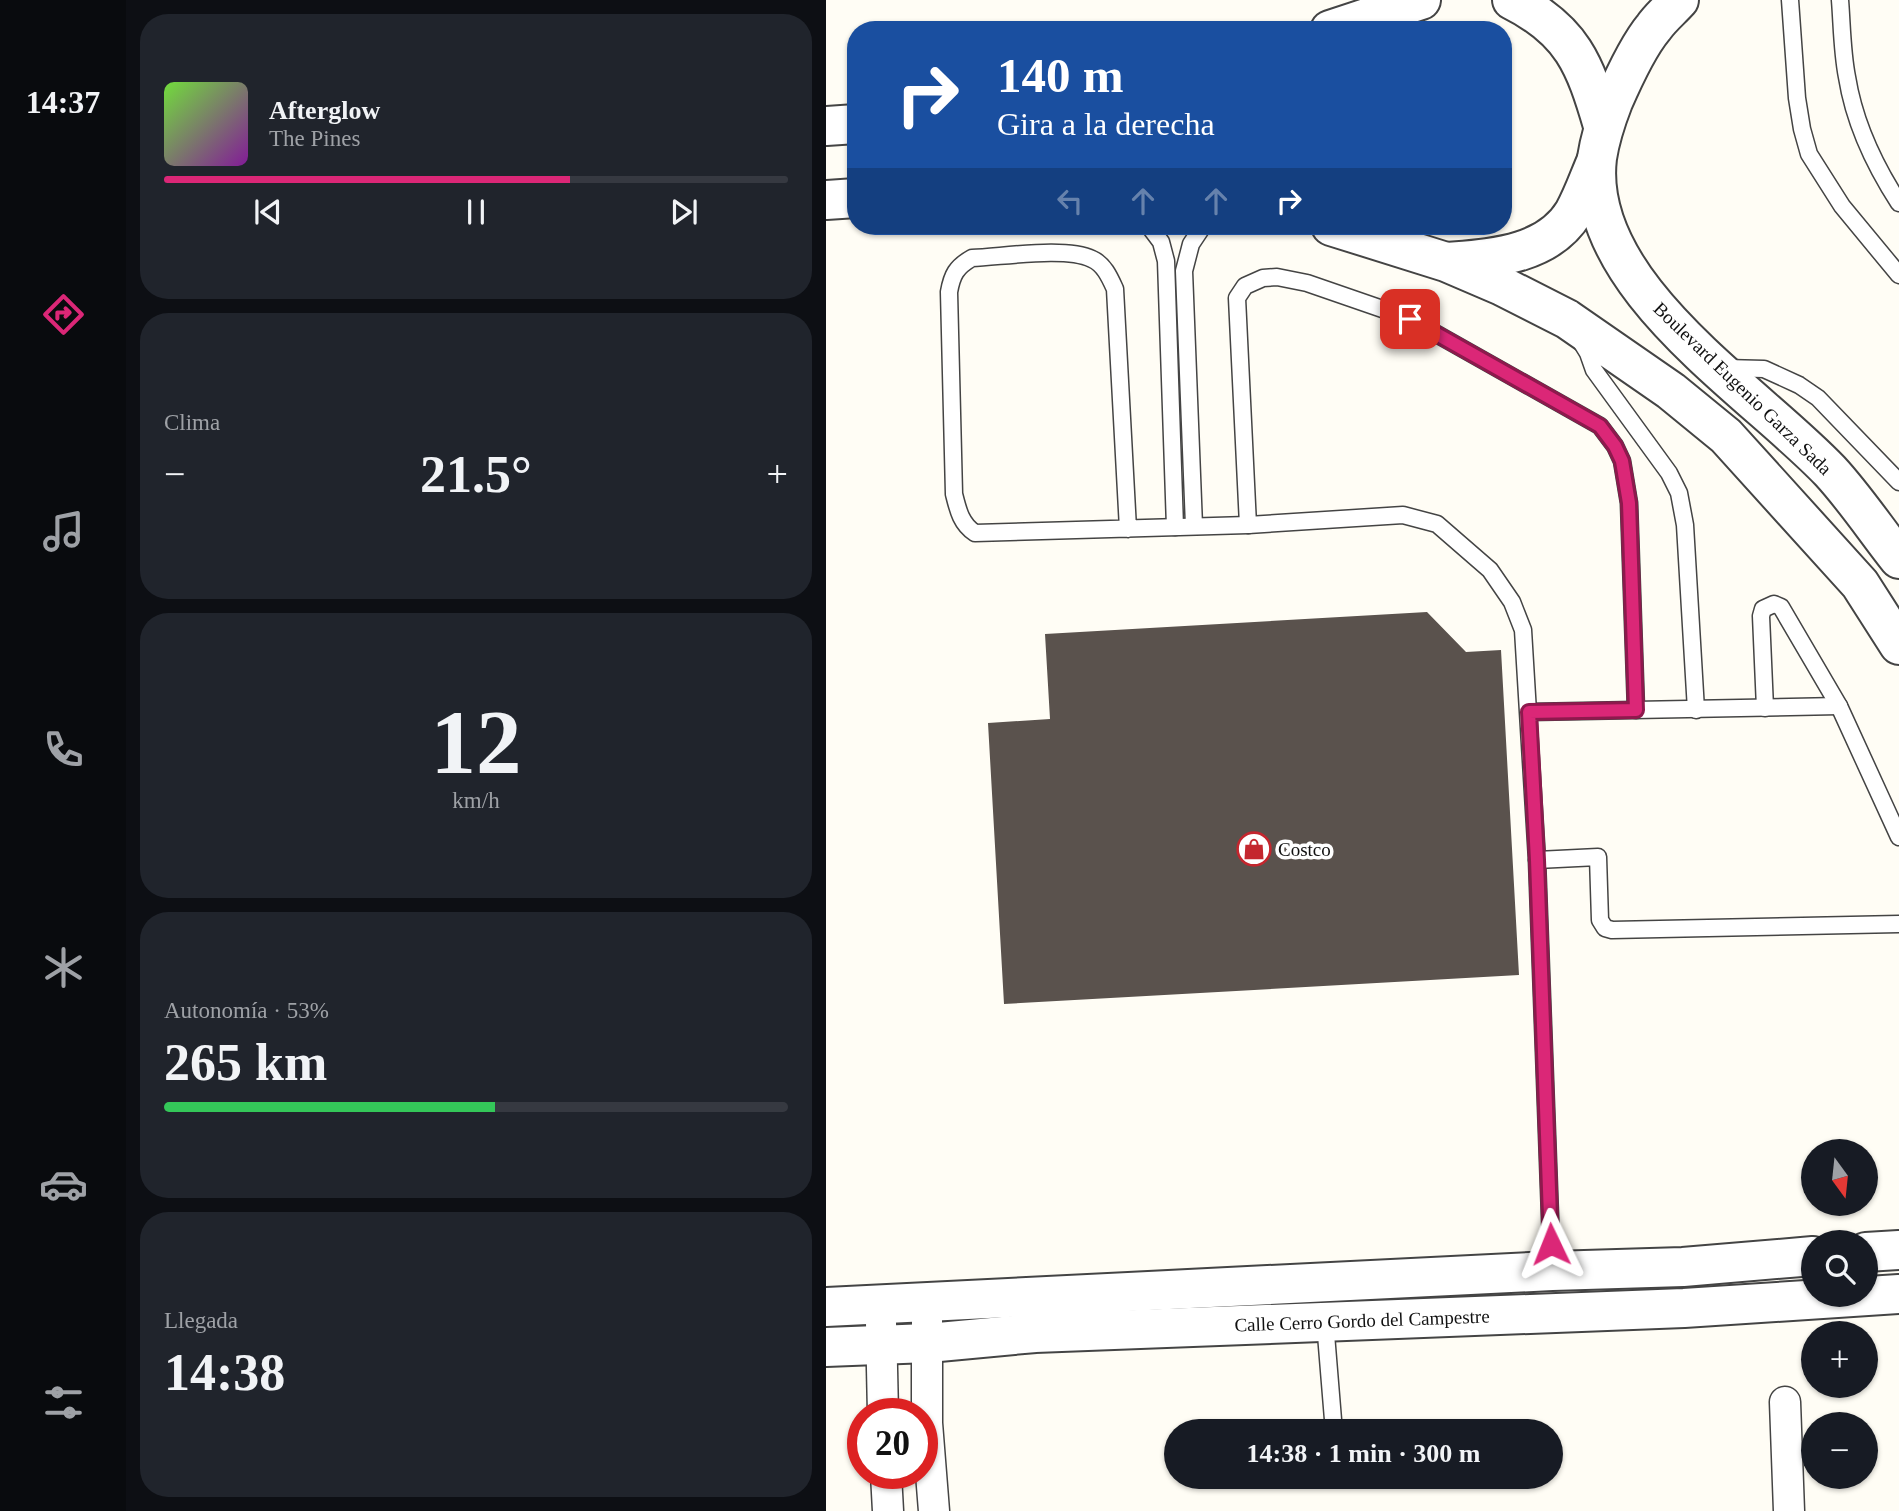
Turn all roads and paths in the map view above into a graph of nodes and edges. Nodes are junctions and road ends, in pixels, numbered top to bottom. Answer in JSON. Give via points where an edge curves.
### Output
{"nodes":[{"id":1,"x":1421,"y":0,"type":"edge"},
{"id":2,"x":1511,"y":0,"type":"edge"},
{"id":3,"x":1679,"y":0,"type":"edge"},
{"id":4,"x":1790,"y":0,"type":"edge"},
{"id":5,"x":1840,"y":0,"type":"edge"},
{"id":6,"x":1375,"y":21,"type":"edge"},
{"id":7,"x":847,"y":125,"type":"edge"},
{"id":8,"x":826,"y":126,"type":"edge"},
{"id":9,"x":1600,"y":142,"type":"junction"},
{"id":10,"x":847,"y":199,"type":"edge"},
{"id":11,"x":826,"y":200,"type":"edge"},
{"id":12,"x":1899,"y":203,"type":"edge"},
{"id":13,"x":1156,"y":235,"type":"edge"},
{"id":14,"x":1197,"y":235,"type":"edge"},
{"id":15,"x":1379,"y":235,"type":"edge"},
{"id":16,"x":1446,"y":262,"type":"junction"},
{"id":17,"x":1899,"y":275,"type":"edge"},
{"id":18,"x":1567,"y":319,"type":"junction"},
{"id":19,"x":1717,"y":368,"type":"junction"},
{"id":20,"x":1899,"y":482,"type":"edge"},
{"id":21,"x":1248,"y":525,"type":"junction"},
{"id":22,"x":1194,"y":526,"type":"junction"},
{"id":23,"x":1175,"y":527,"type":"junction"},
{"id":24,"x":1128,"y":529,"type":"junction"},
{"id":25,"x":1899,"y":559,"type":"edge"},
{"id":26,"x":1899,"y":645,"type":"edge"},
{"id":27,"x":1839,"y":706,"type":"junction"},
{"id":28,"x":1765,"y":709,"type":"junction"},
{"id":29,"x":1636,"y":710,"type":"junction"},
{"id":30,"x":1696,"y":710,"type":"junction"},
{"id":31,"x":1529,"y":712,"type":"junction"},
{"id":32,"x":1899,"y":837,"type":"edge"},
{"id":33,"x":1537,"y":860,"type":"junction"},
{"id":34,"x":1899,"y":924,"type":"edge"},
{"id":35,"x":1899,"y":1250,"type":"edge"},
{"id":36,"x":1878,"y":1251,"type":"edge"},
{"id":37,"x":1801,"y":1257,"type":"edge"},
{"id":38,"x":1552,"y":1271,"type":"junction"},
{"id":39,"x":1899,"y":1294,"type":"edge"},
{"id":40,"x":927,"y":1303,"type":"junction"},
{"id":41,"x":879,"y":1305,"type":"junction"},
{"id":42,"x":826,"y":1307,"type":"edge"},
{"id":43,"x":1325,"y":1320,"type":"junction"},
{"id":44,"x":928,"y":1343,"type":"junction"},
{"id":45,"x":883,"y":1345,"type":"junction"},
{"id":46,"x":826,"y":1347,"type":"edge"},
{"id":47,"x":883,"y":1398,"type":"edge"},
{"id":48,"x":1785,"y":1402,"type":"dead end"},
{"id":49,"x":1333,"y":1419,"type":"edge"},
{"id":50,"x":887,"y":1489,"type":"edge"},
{"id":51,"x":888,"y":1511,"type":"edge"},
{"id":52,"x":934,"y":1511,"type":"edge"},
{"id":53,"x":1789,"y":1511,"type":"edge"}],
"edges":[{"from":1,"to":6,"type":"street"},
{"from":2,"to":9,"type":"street","via":[[1561,33],[1578,57],[1590,82]]},
{"from":3,"to":9,"type":"street","via":[[1652,29],[1621,84]]},
{"from":4,"to":17,"type":"lane","via":[[1797,98],[1809,154],[1842,206]]},
{"from":5,"to":12,"type":"lane","via":[[1854,104],[1868,145]]},
{"from":7,"to":8,"type":"street"},
{"from":9,"to":16,"type":"street","via":[[1573,212],[1560,230],[1516,253]]},
{"from":9,"to":19,"type":"street","name":"Boulevard Eugenio Garza Sada","via":[[1598,185],[1613,241],[1634,279],[1665,317]]},
{"from":10,"to":11,"type":"street"},
{"from":13,"to":23,"type":"lane","via":[[1166,261]]},
{"from":14,"to":22,"type":"lane","via":[[1184,271]]},
{"from":15,"to":16,"type":"street"},
{"from":16,"to":18,"type":"street"},
{"from":18,"to":26,"type":"street","via":[[1671,391],[1726,436],[1860,584]]},
{"from":18,"to":30,"type":"lane","via":[[1594,370],[1679,493]]},
{"from":19,"to":20,"type":"lane","via":[[1764,369],[1799,385],[1818,398]]},
{"from":19,"to":25,"type":"street","name":"Boulevard Eugenio Garza Sada","via":[[1830,471]]},
{"from":21,"to":22,"type":"lane"},
{"from":21,"to":29,"type":"lane","via":[[1237,298],[1245,286],[1277,277],[1410,319],[1600,426],[1615,446],[1629,503]]},
{"from":21,"to":31,"type":"lane","via":[[1403,515],[1437,524],[1490,570],[1512,602],[1523,630]]},
{"from":22,"to":23,"type":"lane"},
{"from":23,"to":24,"type":"lane"},
{"from":24,"to":24,"type":"lane","via":[[975,533],[964,523],[954,494],[949,292],[961,264],[972,258],[1065,253],[1093,259],[1106,271],[1115,289]]},
{"from":27,"to":28,"type":"lane"},
{"from":27,"to":28,"type":"lane","via":[[1781,607],[1774,604],[1763,609],[1761,616]]},
{"from":27,"to":32,"type":"lane"},
{"from":28,"to":30,"type":"lane"},
{"from":29,"to":30,"type":"lane"},
{"from":29,"to":31,"type":"lane"},
{"from":31,"to":33,"type":"lane"},
{"from":33,"to":34,"type":"lane","via":[[1598,857],[1600,920],[1612,930]]},
{"from":33,"to":38,"type":"lane"},
{"from":35,"to":36,"type":"street"},
{"from":37,"to":38,"type":"street","name":"Calle Cerro Gordo del Campestre"},
{"from":38,"to":40,"type":"street","name":"Calle Cerro Gordo del Campestre"},
{"from":39,"to":43,"type":"street","name":"Calle Cerro Gordo del Campestre","via":[[1684,1308]]},
{"from":40,"to":41,"type":"street","name":"Calle Cerro Gordo del Campestre"},
{"from":40,"to":44,"type":"street"},
{"from":41,"to":42,"type":"street","name":"Calle Cerro Gordo del Campestre"},
{"from":41,"to":45,"type":"street"},
{"from":43,"to":44,"type":"street","name":"Calle Cerro Gordo del Campestre","via":[[1035,1333]]},
{"from":43,"to":49,"type":"lane"},
{"from":44,"to":45,"type":"street","name":"Calle Cerro Gordo del Campestre"},
{"from":44,"to":52,"type":"street"},
{"from":45,"to":46,"type":"street","name":"Calle Cerro Gordo del Campestre"},
{"from":45,"to":47,"type":"street"},
{"from":48,"to":53,"type":"street"},
{"from":50,"to":51,"type":"street"}]}
